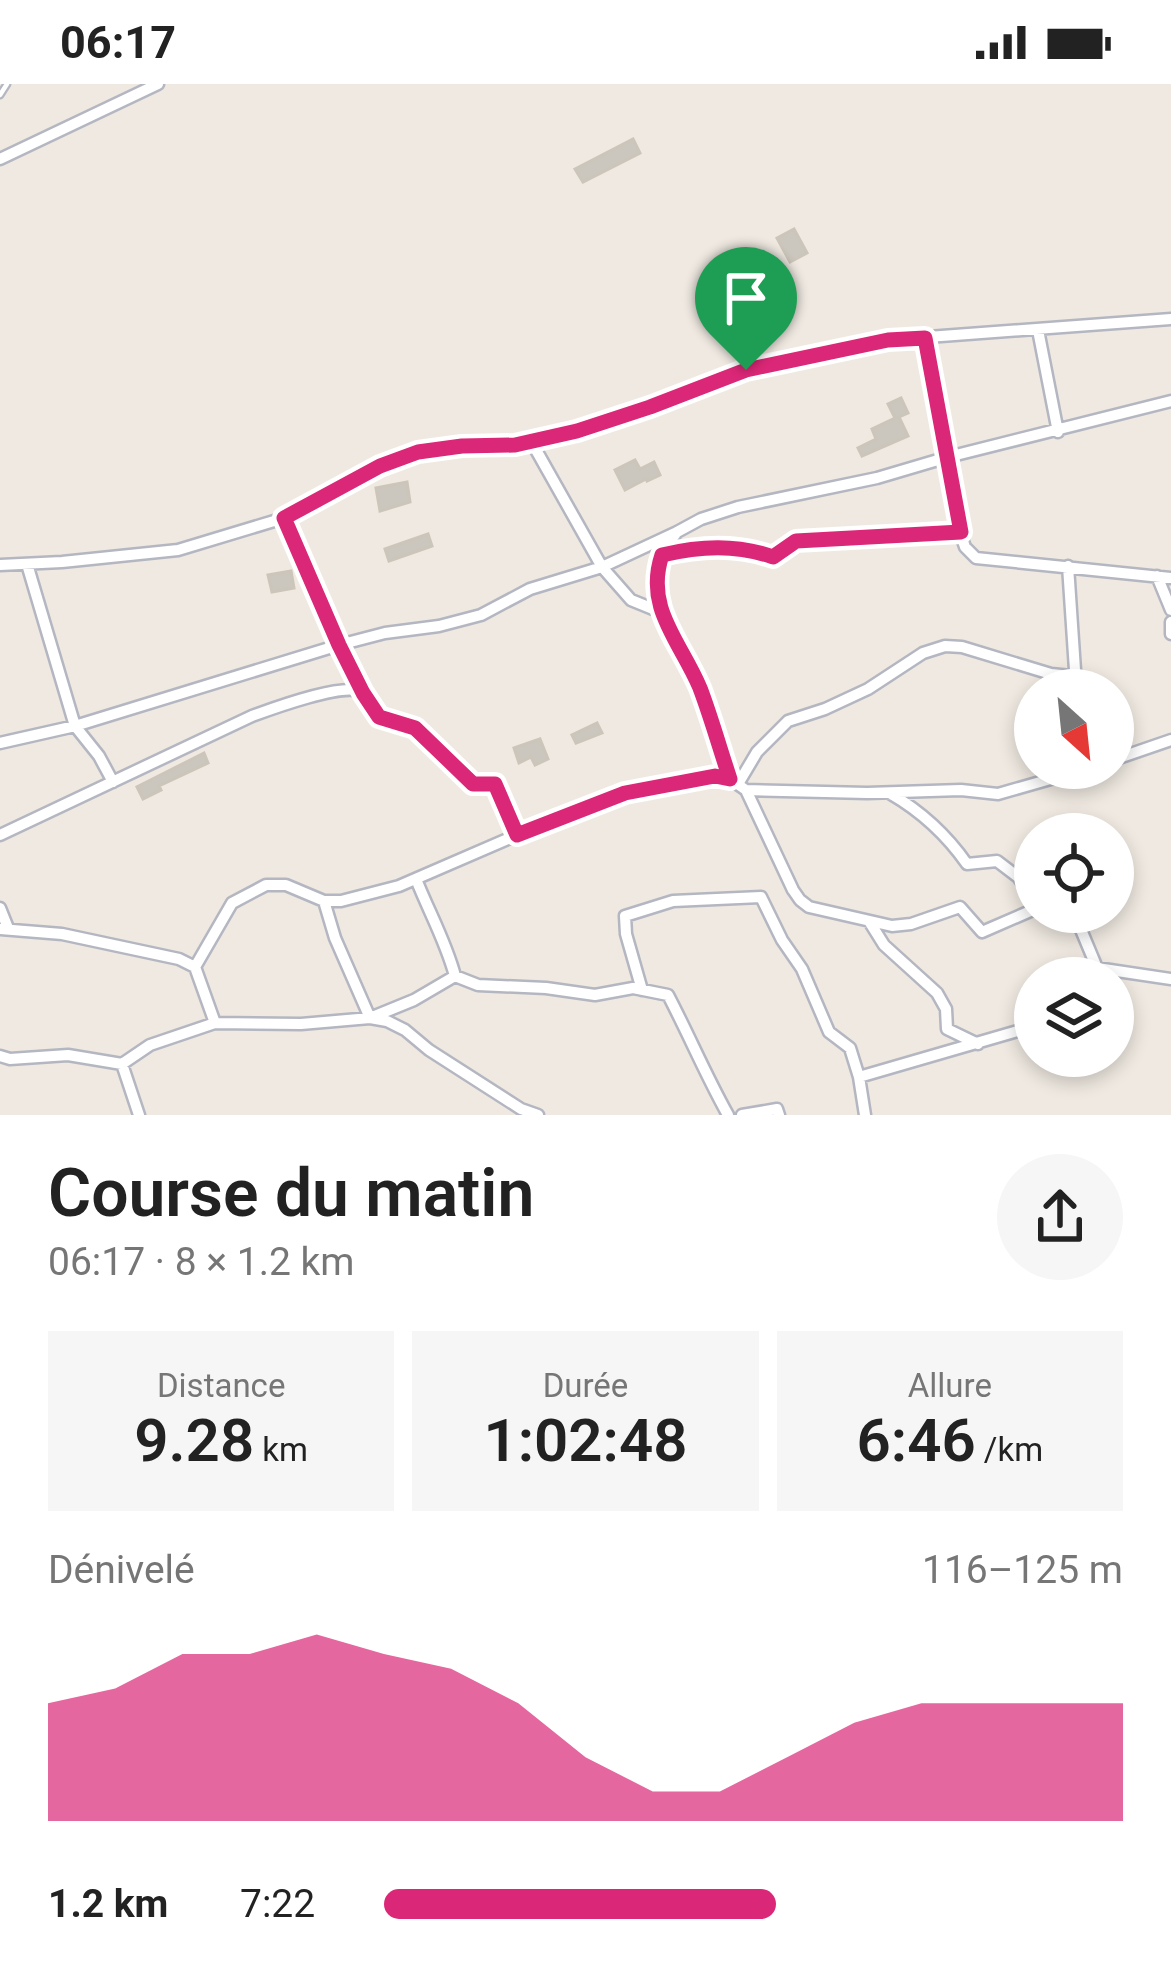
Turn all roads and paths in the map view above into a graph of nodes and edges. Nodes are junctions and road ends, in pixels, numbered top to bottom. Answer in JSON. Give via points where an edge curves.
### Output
{"nodes":[{"id":1,"x":7,"y":84,"type":"edge"},
{"id":2,"x":158,"y":84,"type":"edge"},
{"id":3,"x":0,"y":95,"type":"edge"},
{"id":4,"x":0,"y":159,"type":"edge"},
{"id":5,"x":1171,"y":319,"type":"edge"},
{"id":6,"x":1038,"y":330,"type":"junction"},
{"id":7,"x":925,"y":338,"type":"junction"},
{"id":8,"x":1171,"y":401,"type":"edge"},
{"id":9,"x":1058,"y":432,"type":"junction"},
{"id":10,"x":531,"y":441,"type":"junction"},
{"id":11,"x":948,"y":457,"type":"junction"},
{"id":12,"x":284,"y":518,"type":"junction"},
{"id":13,"x":677,"y":532,"type":"junction"},
{"id":14,"x":961,"y":532,"type":"junction"},
{"id":15,"x":662,"y":555,"type":"junction"},
{"id":16,"x":27,"y":563,"type":"junction"},
{"id":17,"x":0,"y":565,"type":"edge"},
{"id":18,"x":1068,"y":566,"type":"junction"},
{"id":19,"x":602,"y":567,"type":"junction"},
{"id":20,"x":1164,"y":577,"type":"edge"},
{"id":21,"x":1171,"y":610,"type":"edge"},
{"id":22,"x":663,"y":613,"type":"junction"},
{"id":23,"x":1171,"y":622,"type":"edge"},
{"id":24,"x":1171,"y":634,"type":"edge"},
{"id":25,"x":339,"y":645,"type":"junction"},
{"id":26,"x":1035,"y":669,"type":"edge"},
{"id":27,"x":1076,"y":669,"type":"edge"},
{"id":28,"x":363,"y":693,"type":"junction"},
{"id":29,"x":75,"y":726,"type":"junction"},
{"id":30,"x":1171,"y":740,"type":"edge"},
{"id":31,"x":0,"y":743,"type":"edge"},
{"id":32,"x":1134,"y":753,"type":"edge"},
{"id":33,"x":113,"y":782,"type":"junction"},
{"id":34,"x":738,"y":784,"type":"junction"},
{"id":35,"x":1014,"y":789,"type":"edge"},
{"id":36,"x":888,"y":793,"type":"junction"},
{"id":37,"x":0,"y":835,"type":"edge"},
{"id":38,"x":517,"y":835,"type":"junction"},
{"id":39,"x":1014,"y":874,"type":"edge"},
{"id":40,"x":416,"y":878,"type":"junction"},
{"id":41,"x":324,"y":902,"type":"junction"},
{"id":42,"x":0,"y":908,"type":"edge"},
{"id":43,"x":1014,"y":915,"type":"edge"},
{"id":44,"x":869,"y":921,"type":"junction"},
{"id":45,"x":4,"y":929,"type":"edge"},
{"id":46,"x":195,"y":967,"type":"junction"},
{"id":47,"x":1134,"y":974,"type":"edge"},
{"id":48,"x":455,"y":976,"type":"junction"},
{"id":49,"x":1171,"y":979,"type":"edge"},
{"id":50,"x":642,"y":990,"type":"junction"},
{"id":51,"x":370,"y":1018,"type":"junction"},
{"id":52,"x":215,"y":1023,"type":"junction"},
{"id":53,"x":1014,"y":1033,"type":"edge"},
{"id":54,"x":978,"y":1044,"type":"junction"},
{"id":55,"x":0,"y":1056,"type":"edge"},
{"id":56,"x":122,"y":1064,"type":"junction"},
{"id":57,"x":859,"y":1077,"type":"junction"},
{"id":58,"x":519,"y":1112,"type":"edge"},
{"id":59,"x":139,"y":1115,"type":"edge"},
{"id":60,"x":538,"y":1115,"type":"edge"},
{"id":61,"x":728,"y":1115,"type":"edge"},
{"id":62,"x":742,"y":1115,"type":"edge"},
{"id":63,"x":779,"y":1115,"type":"edge"},
{"id":64,"x":865,"y":1115,"type":"edge"}],
"edges":[{"from":1,"to":3,"type":"lane"},
{"from":2,"to":4,"type":"street"},
{"from":5,"to":6,"type":"street"},
{"from":6,"to":7,"type":"street"},
{"from":6,"to":9,"type":"street"},
{"from":7,"to":10,"type":"street","via":[[746,370]]},
{"from":7,"to":11,"type":"street"},
{"from":8,"to":9,"type":"street"},
{"from":9,"to":11,"type":"street"},
{"from":10,"to":12,"type":"street","via":[[418,452]]},
{"from":10,"to":19,"type":"street"},
{"from":11,"to":13,"type":"street","via":[[737,507]]},
{"from":11,"to":14,"type":"street"},
{"from":12,"to":16,"type":"street","via":[[178,550]]},
{"from":12,"to":25,"type":"street"},
{"from":13,"to":15,"type":"street"},
{"from":13,"to":19,"type":"street"},
{"from":14,"to":15,"type":"street","via":[[796,541],[773,557],[731,547]]},
{"from":14,"to":18,"type":"street","via":[[976,558]]},
{"from":15,"to":22,"type":"street","via":[[656,572]]},
{"from":16,"to":17,"type":"street"},
{"from":16,"to":29,"type":"street"},
{"from":18,"to":20,"type":"street"},
{"from":18,"to":27,"type":"street"},
{"from":19,"to":22,"type":"street","via":[[632,600]]},
{"from":19,"to":25,"type":"street","via":[[530,589],[481,615]]},
{"from":20,"to":21,"type":"street"},
{"from":22,"to":34,"type":"street"},
{"from":23,"to":24,"type":"street"},
{"from":25,"to":28,"type":"street"},
{"from":25,"to":29,"type":"street"},
{"from":26,"to":34,"type":"street","via":[[962,647],[923,653],[868,689],[788,721]]},
{"from":28,"to":33,"type":"street","via":[[295,700]]},
{"from":28,"to":38,"type":"street","via":[[379,717],[415,728],[473,784],[495,784]]},
{"from":29,"to":31,"type":"street"},
{"from":29,"to":33,"type":"street"},
{"from":30,"to":32,"type":"street"},
{"from":33,"to":37,"type":"street"},
{"from":34,"to":36,"type":"street"},
{"from":34,"to":38,"type":"street","via":[[715,776],[625,793]]},
{"from":34,"to":44,"type":"street","via":[[800,900]]},
{"from":35,"to":36,"type":"street"},
{"from":36,"to":39,"type":"street","via":[[918,810],[967,863],[997,861]]},
{"from":38,"to":40,"type":"street"},
{"from":40,"to":41,"type":"street"},
{"from":40,"to":48,"type":"street"},
{"from":41,"to":46,"type":"street","via":[[286,885],[247,893],[232,903]]},
{"from":41,"to":51,"type":"street"},
{"from":42,"to":45,"type":"street"},
{"from":43,"to":44,"type":"street","via":[[982,932],[960,907],[911,924]]},
{"from":44,"to":54,"type":"street","via":[[937,993],[947,1029]]},
{"from":45,"to":46,"type":"street","via":[[62,934]]},
{"from":46,"to":52,"type":"street"},
{"from":47,"to":49,"type":"street"},
{"from":48,"to":50,"type":"street","via":[[595,995]]},
{"from":48,"to":51,"type":"street"},
{"from":50,"to":57,"type":"street","via":[[625,916],[673,902],[760,897],[829,1032],[850,1048]]},
{"from":50,"to":61,"type":"street","via":[[668,995]]},
{"from":51,"to":52,"type":"street"},
{"from":51,"to":58,"type":"street","via":[[405,1030]]},
{"from":52,"to":56,"type":"street","via":[[150,1045]]},
{"from":53,"to":54,"type":"street"},
{"from":54,"to":57,"type":"street"},
{"from":55,"to":56,"type":"street","via":[[68,1054]]},
{"from":56,"to":59,"type":"street"},
{"from":57,"to":64,"type":"street"},
{"from":58,"to":60,"type":"street"},
{"from":62,"to":63,"type":"street"}]}
